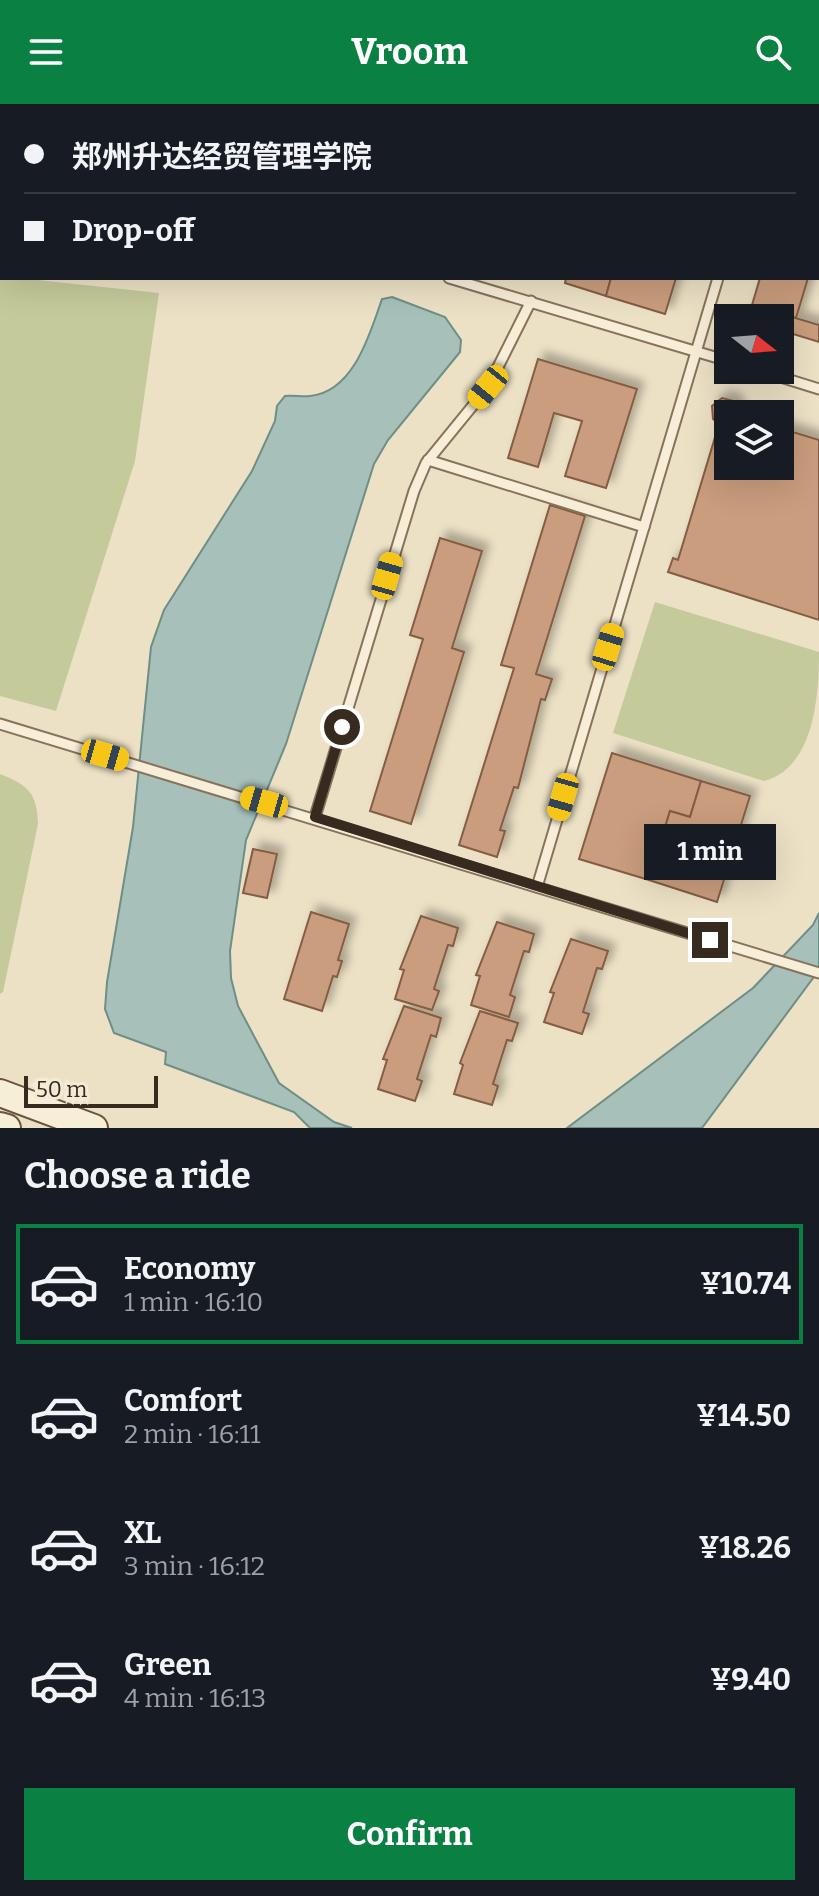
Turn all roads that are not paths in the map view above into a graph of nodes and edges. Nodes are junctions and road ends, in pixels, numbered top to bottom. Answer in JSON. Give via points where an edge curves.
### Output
{"nodes":[{"id":1,"x":456,"y":280,"type":"edge"},
{"id":2,"x":717,"y":280,"type":"edge"},
{"id":3,"x":531,"y":301,"type":"junction"},
{"id":4,"x":696,"y":351,"type":"junction"},
{"id":5,"x":714,"y":357,"type":"edge"},
{"id":6,"x":794,"y":381,"type":"edge"},
{"id":7,"x":819,"y":389,"type":"edge"},
{"id":8,"x":428,"y":460,"type":"junction"},
{"id":9,"x":644,"y":527,"type":"junction"},
{"id":10,"x":0,"y":724,"type":"edge"},
{"id":11,"x":315,"y":817,"type":"junction"},
{"id":12,"x":537,"y":887,"type":"junction"},
{"id":13,"x":819,"y":973,"type":"edge"},
{"id":14,"x":0,"y":1093,"type":"edge"},
{"id":15,"x":0,"y":1126,"type":"edge"},
{"id":16,"x":7,"y":1128,"type":"edge"},
{"id":17,"x":94,"y":1128,"type":"edge"}],
"edges":[{"from":1,"to":3,"type":"lane"},
{"from":2,"to":4,"type":"lane"},
{"from":3,"to":4,"type":"lane"},
{"from":3,"to":8,"type":"lane","via":[[488,387]]},
{"from":4,"to":5,"type":"lane"},
{"from":4,"to":9,"type":"lane"},
{"from":6,"to":7,"type":"lane"},
{"from":8,"to":9,"type":"lane"},
{"from":8,"to":11,"type":"lane","via":[[404,515]]},
{"from":9,"to":12,"type":"lane"},
{"from":10,"to":11,"type":"lane"},
{"from":11,"to":12,"type":"lane"},
{"from":12,"to":13,"type":"lane"},
{"from":14,"to":17,"type":"main road"},
{"from":15,"to":16,"type":"main road"}]}
